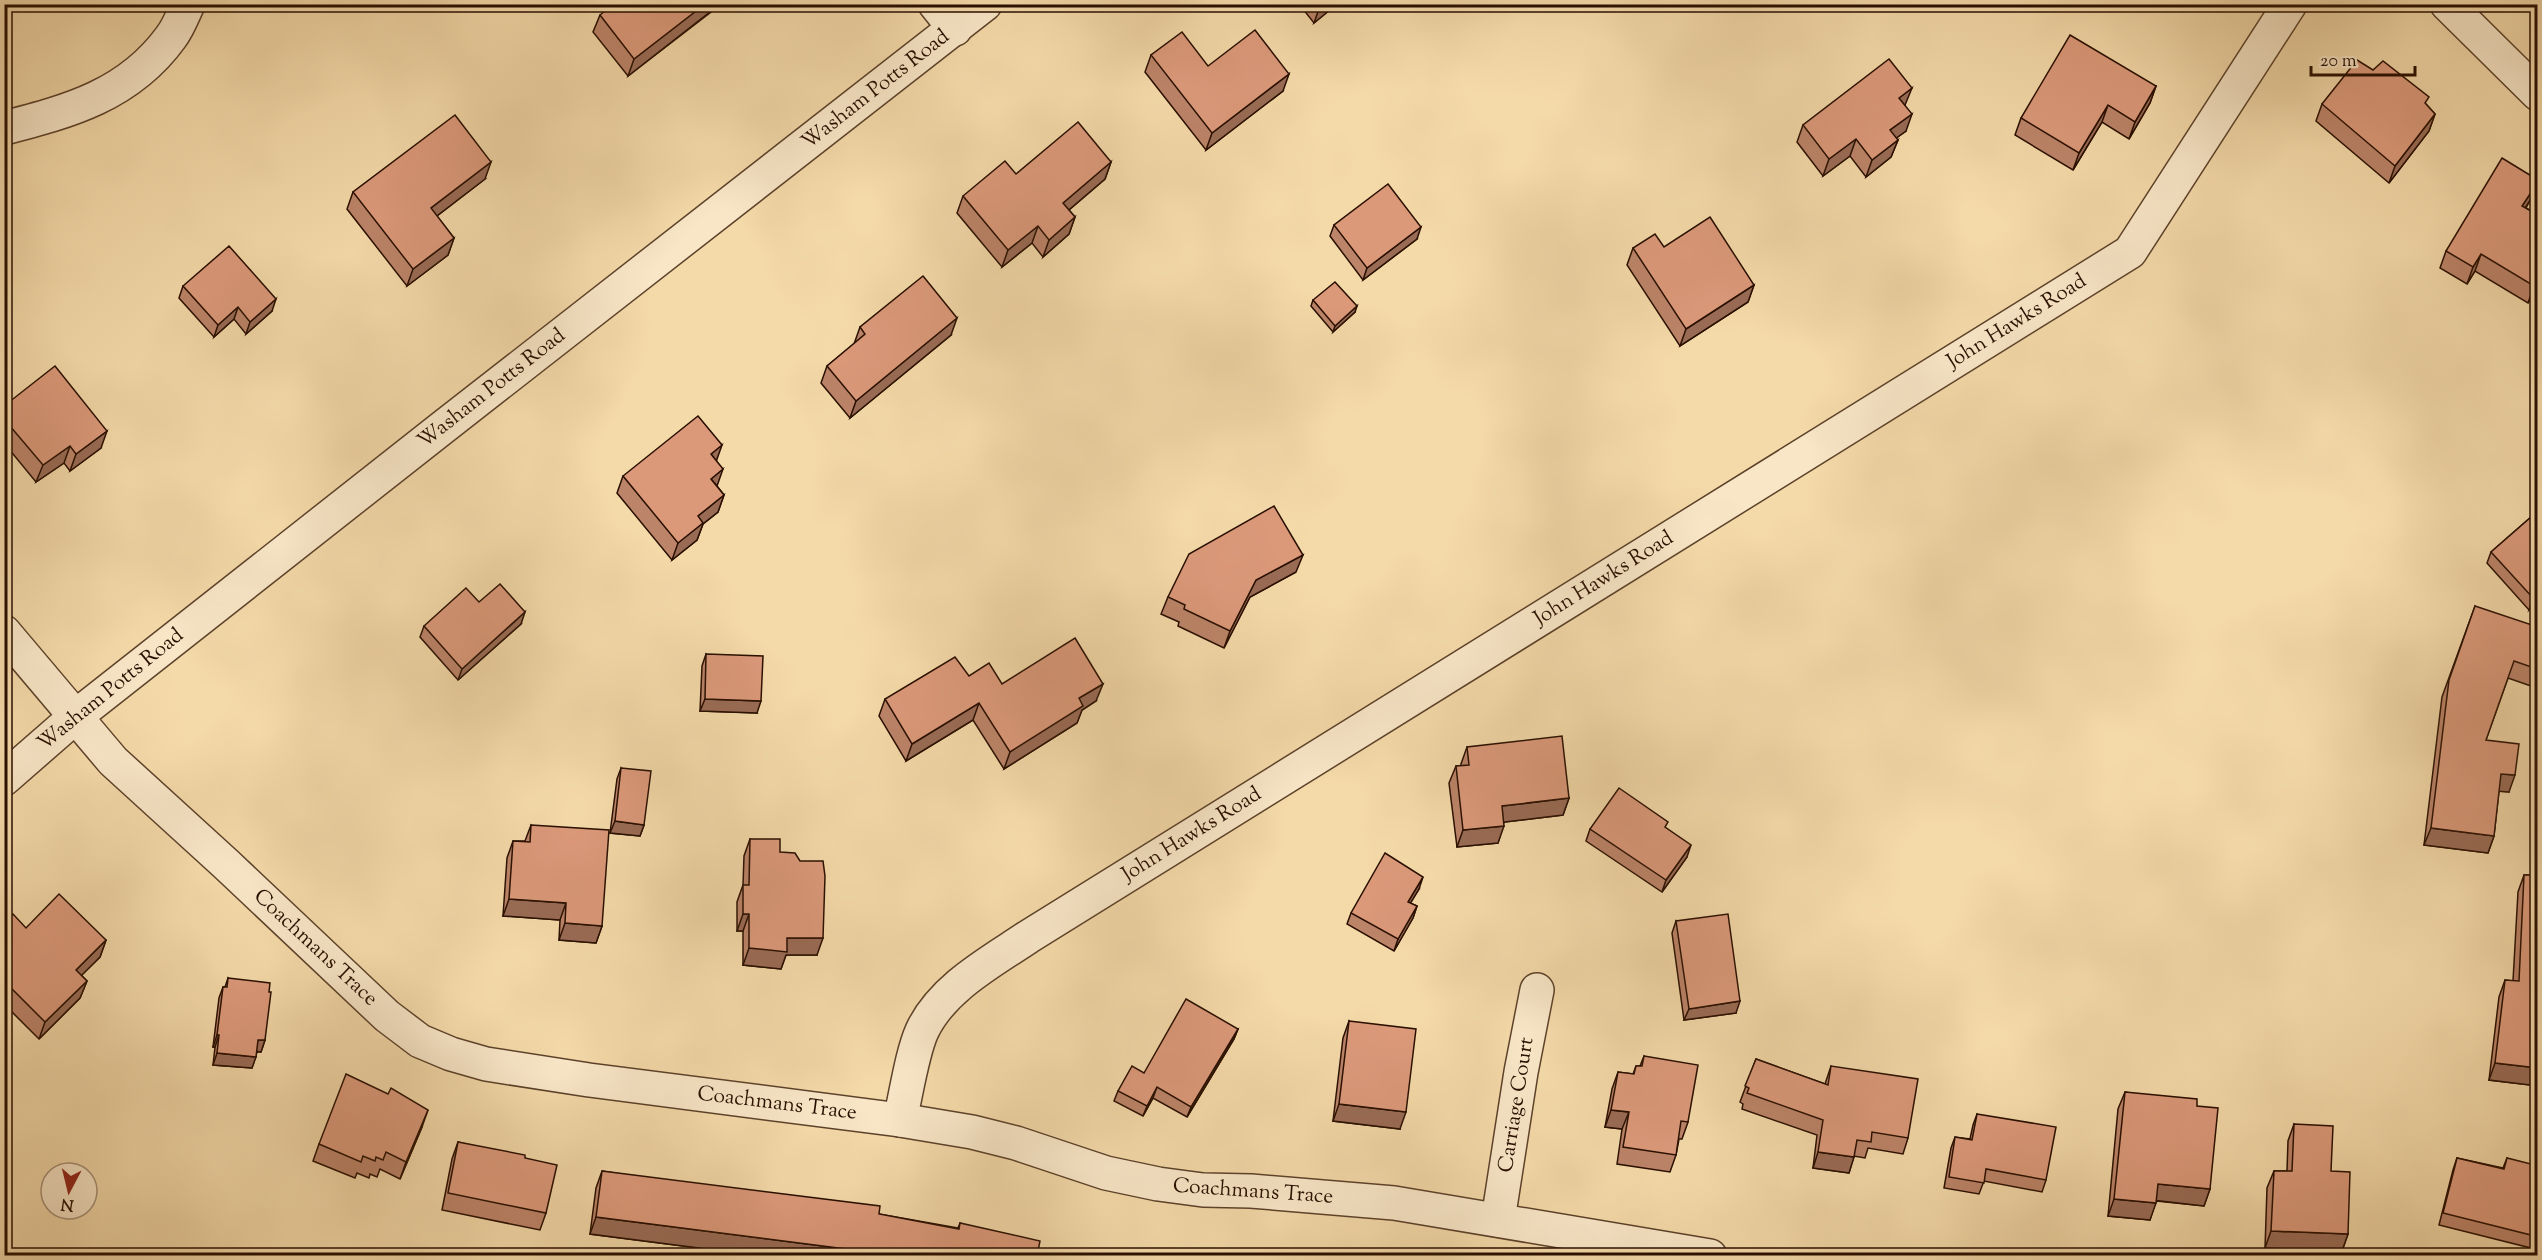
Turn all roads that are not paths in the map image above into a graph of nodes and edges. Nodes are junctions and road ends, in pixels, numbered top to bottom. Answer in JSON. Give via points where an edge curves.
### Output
{"nodes":[{"id":1,"x":188,"y":4,"type":"edge"},
{"id":2,"x":985,"y":4,"type":"edge"},
{"id":3,"x":2290,"y":4,"type":"edge"},
{"id":4,"x":2447,"y":4,"type":"edge"},
{"id":5,"x":945,"y":17,"type":"edge"},
{"id":6,"x":2538,"y":94,"type":"edge"},
{"id":7,"x":4,"y":128,"type":"edge"},
{"id":8,"x":4,"y":632,"type":"edge"},
{"id":9,"x":75,"y":717,"type":"junction"},
{"id":10,"x":4,"y":779,"type":"edge"},
{"id":11,"x":1537,"y":990,"type":"dead end"},
{"id":12,"x":900,"y":1120,"type":"junction"},
{"id":13,"x":1498,"y":1220,"type":"junction"},
{"id":14,"x":1710,"y":1256,"type":"edge"}],
"edges":[{"from":1,"to":7,"type":"street","via":[[172,37],[117,89],[86,105]]},
{"from":2,"to":5,"type":"street","name":"Washam Potts Road"},
{"from":3,"to":12,"type":"street","name":"John Hawks Road","via":[[2130,252],[972,975],[945,999],[922,1032]]},
{"from":4,"to":6,"type":"street"},
{"from":5,"to":9,"type":"street","name":"Washam Potts Road","via":[[442,428]]},
{"from":8,"to":9,"type":"street","name":"Coachmans Trace"},
{"from":9,"to":10,"type":"street","name":"Washam Potts Road"},
{"from":9,"to":12,"type":"street","name":"Coachmans Trace","via":[[113,761],[387,1016],[420,1041],[486,1064]]},
{"from":11,"to":13,"type":"street","name":"Carriage Court"},
{"from":12,"to":13,"type":"street","name":"Coachmans Trace","via":[[972,1132],[1106,1173],[1158,1184],[1394,1203]]},
{"from":13,"to":14,"type":"street","name":"Coachmans Trace"}]}
